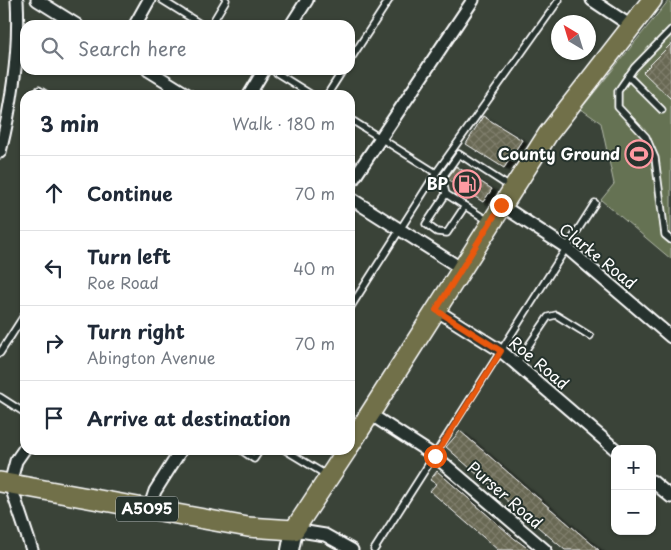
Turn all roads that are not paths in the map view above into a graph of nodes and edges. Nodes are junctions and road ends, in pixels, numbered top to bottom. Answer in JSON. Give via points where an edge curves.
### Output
{"nodes":[{"id":1,"x":17,"y":0,"type":"edge"},
{"id":2,"x":37,"y":0,"type":"edge"},
{"id":3,"x":149,"y":0,"type":"edge"},
{"id":4,"x":162,"y":0,"type":"edge"},
{"id":5,"x":226,"y":0,"type":"edge"},
{"id":6,"x":306,"y":0,"type":"edge"},
{"id":7,"x":388,"y":0,"type":"edge"},
{"id":8,"x":473,"y":0,"type":"edge"},
{"id":9,"x":559,"y":0,"type":"edge"},
{"id":10,"x":592,"y":0,"type":"edge"},
{"id":11,"x":652,"y":0,"type":"edge"},
{"id":12,"x":69,"y":20,"type":"edge"},
{"id":13,"x":138,"y":20,"type":"edge"},
{"id":14,"x":194,"y":20,"type":"edge"},
{"id":15,"x":214,"y":20,"type":"edge"},
{"id":16,"x":294,"y":20,"type":"edge"},
{"id":17,"x":631,"y":26,"type":"junction"},
{"id":18,"x":671,"y":30,"type":"edge"},
{"id":19,"x":355,"y":52,"type":"edge"},
{"id":20,"x":156,"y":75,"type":"edge"},
{"id":21,"x":261,"y":75,"type":"edge"},
{"id":22,"x":280,"y":75,"type":"edge"},
{"id":23,"x":341,"y":75,"type":"edge"},
{"id":24,"x":628,"y":76,"type":"junction"},
{"id":25,"x":171,"y":84,"type":"junction"},
{"id":26,"x":167,"y":90,"type":"edge"},
{"id":27,"x":180,"y":90,"type":"edge"},
{"id":28,"x":252,"y":90,"type":"edge"},
{"id":29,"x":304,"y":90,"type":"edge"},
{"id":30,"x":330,"y":90,"type":"edge"},
{"id":31,"x":662,"y":110,"type":"dead end"},
{"id":32,"x":355,"y":122,"type":"edge"},
{"id":33,"x":381,"y":138,"type":"junction"},
{"id":34,"x":0,"y":152,"type":"edge"},
{"id":35,"x":436,"y":173,"type":"junction"},
{"id":36,"x":355,"y":177,"type":"edge"},
{"id":37,"x":512,"y":188,"type":"junction"},
{"id":38,"x":446,"y":194,"type":"junction"},
{"id":39,"x":355,"y":201,"type":"edge"},
{"id":40,"x":595,"y":203,"type":"dead end"},
{"id":41,"x":501,"y":205,"type":"junction"},
{"id":42,"x":465,"y":206,"type":"junction"},
{"id":43,"x":490,"y":222,"type":"junction"},
{"id":44,"x":400,"y":230,"type":"junction"},
{"id":45,"x":671,"y":240,"type":"edge"},
{"id":46,"x":567,"y":248,"type":"junction"},
{"id":47,"x":462,"y":269,"type":"junction"},
{"id":48,"x":355,"y":300,"type":"edge"},
{"id":49,"x":436,"y":310,"type":"junction"},
{"id":50,"x":20,"y":322,"type":"edge"},
{"id":51,"x":590,"y":336,"type":"dead end"},
{"id":52,"x":671,"y":337,"type":"edge"},
{"id":53,"x":501,"y":351,"type":"junction"},
{"id":54,"x":0,"y":353,"type":"edge"},
{"id":55,"x":516,"y":364,"type":"junction"},
{"id":56,"x":0,"y":397,"type":"edge"},
{"id":57,"x":20,"y":410,"type":"edge"},
{"id":58,"x":370,"y":414,"type":"junction"},
{"id":59,"x":355,"y":437,"type":"edge"},
{"id":60,"x":611,"y":446,"type":"edge"},
{"id":61,"x":20,"y":455,"type":"edge"},
{"id":62,"x":178,"y":455,"type":"edge"},
{"id":63,"x":293,"y":455,"type":"edge"},
{"id":64,"x":344,"y":455,"type":"edge"},
{"id":65,"x":435,"y":456,"type":"junction"},
{"id":66,"x":329,"y":477,"type":"junction"},
{"id":67,"x":5,"y":483,"type":"edge"},
{"id":68,"x":656,"y":484,"type":"edge"},
{"id":69,"x":671,"y":497,"type":"edge"},
{"id":70,"x":148,"y":509,"type":"junction"},
{"id":71,"x":293,"y":542,"type":"edge"},
{"id":72,"x":32,"y":550,"type":"edge"},
{"id":73,"x":352,"y":550,"type":"edge"},
{"id":74,"x":374,"y":550,"type":"edge"},
{"id":75,"x":545,"y":550,"type":"edge"}],
"edges":[{"from":1,"to":34,"type":"street","via":[[13,85]]},
{"from":2,"to":12,"type":"street"},
{"from":3,"to":13,"type":"street"},
{"from":4,"to":14,"type":"lane"},
{"from":5,"to":15,"type":"lane"},
{"from":6,"to":16,"type":"street"},
{"from":7,"to":19,"type":"lane"},
{"from":8,"to":33,"type":"street"},
{"from":9,"to":35,"type":"lane"},
{"from":10,"to":17,"type":"street"},
{"from":11,"to":17,"type":"main road"},
{"from":17,"to":37,"type":"main road","via":[[548,134]]},
{"from":18,"to":24,"type":"lane"},
{"from":20,"to":25,"type":"street"},
{"from":21,"to":28,"type":"street"},
{"from":22,"to":29,"type":"lane"},
{"from":23,"to":30,"type":"lane"},
{"from":24,"to":31,"type":"lane"},
{"from":24,"to":45,"type":"lane","via":[[618,91],[618,107],[646,137],[655,158],[665,234]]},
{"from":25,"to":26,"type":"lane"},
{"from":25,"to":27,"type":"street"},
{"from":32,"to":33,"type":"lane"},
{"from":33,"to":35,"type":"lane"},
{"from":33,"to":36,"type":"street"},
{"from":35,"to":44,"type":"lane"},
{"from":37,"to":38,"type":"lane","via":[[459,154],[442,178]]},
{"from":37,"to":41,"type":"main road"},
{"from":38,"to":42,"type":"lane"},
{"from":38,"to":42,"type":"lane","via":[[426,224],[438,232],[447,233]]},
{"from":39,"to":44,"type":"street"},
{"from":40,"to":46,"type":"lane"},
{"from":41,"to":43,"type":"main road"},
{"from":41,"to":46,"type":"street","name":"Clarke Road"},
{"from":42,"to":43,"type":"lane"},
{"from":43,"to":47,"type":"main road"},
{"from":44,"to":47,"type":"street"},
{"from":44,"to":48,"type":"lane"},
{"from":46,"to":52,"type":"street","name":"Clarke Road"},
{"from":46,"to":53,"type":"lane"},
{"from":47,"to":49,"type":"main road"},
{"from":49,"to":53,"type":"street","name":"Roe Road"},
{"from":49,"to":58,"type":"main road"},
{"from":50,"to":54,"type":"lane"},
{"from":51,"to":55,"type":"lane","via":[[556,315],[552,316]]},
{"from":53,"to":55,"type":"street","name":"Roe Road"},
{"from":53,"to":65,"type":"lane"},
{"from":55,"to":60,"type":"street","name":"Roe Road"},
{"from":56,"to":57,"type":"lane"},
{"from":58,"to":59,"type":"main road"},
{"from":58,"to":65,"type":"street","name":"Purser Road"},
{"from":61,"to":67,"type":"street"},
{"from":62,"to":70,"type":"street","via":[[155,491]]},
{"from":63,"to":66,"type":"lane"},
{"from":64,"to":66,"type":"main road"},
{"from":65,"to":74,"type":"lane"},
{"from":65,"to":75,"type":"street","name":"Purser Road"},
{"from":66,"to":71,"type":"main road"},
{"from":67,"to":70,"type":"main road","number":"A5095"},
{"from":67,"to":72,"type":"street"},
{"from":68,"to":69,"type":"street"},
{"from":70,"to":71,"type":"main road","number":"A5095","via":[[248,527]]},
{"from":71,"to":73,"type":"street","via":[[325,535]]}]}
